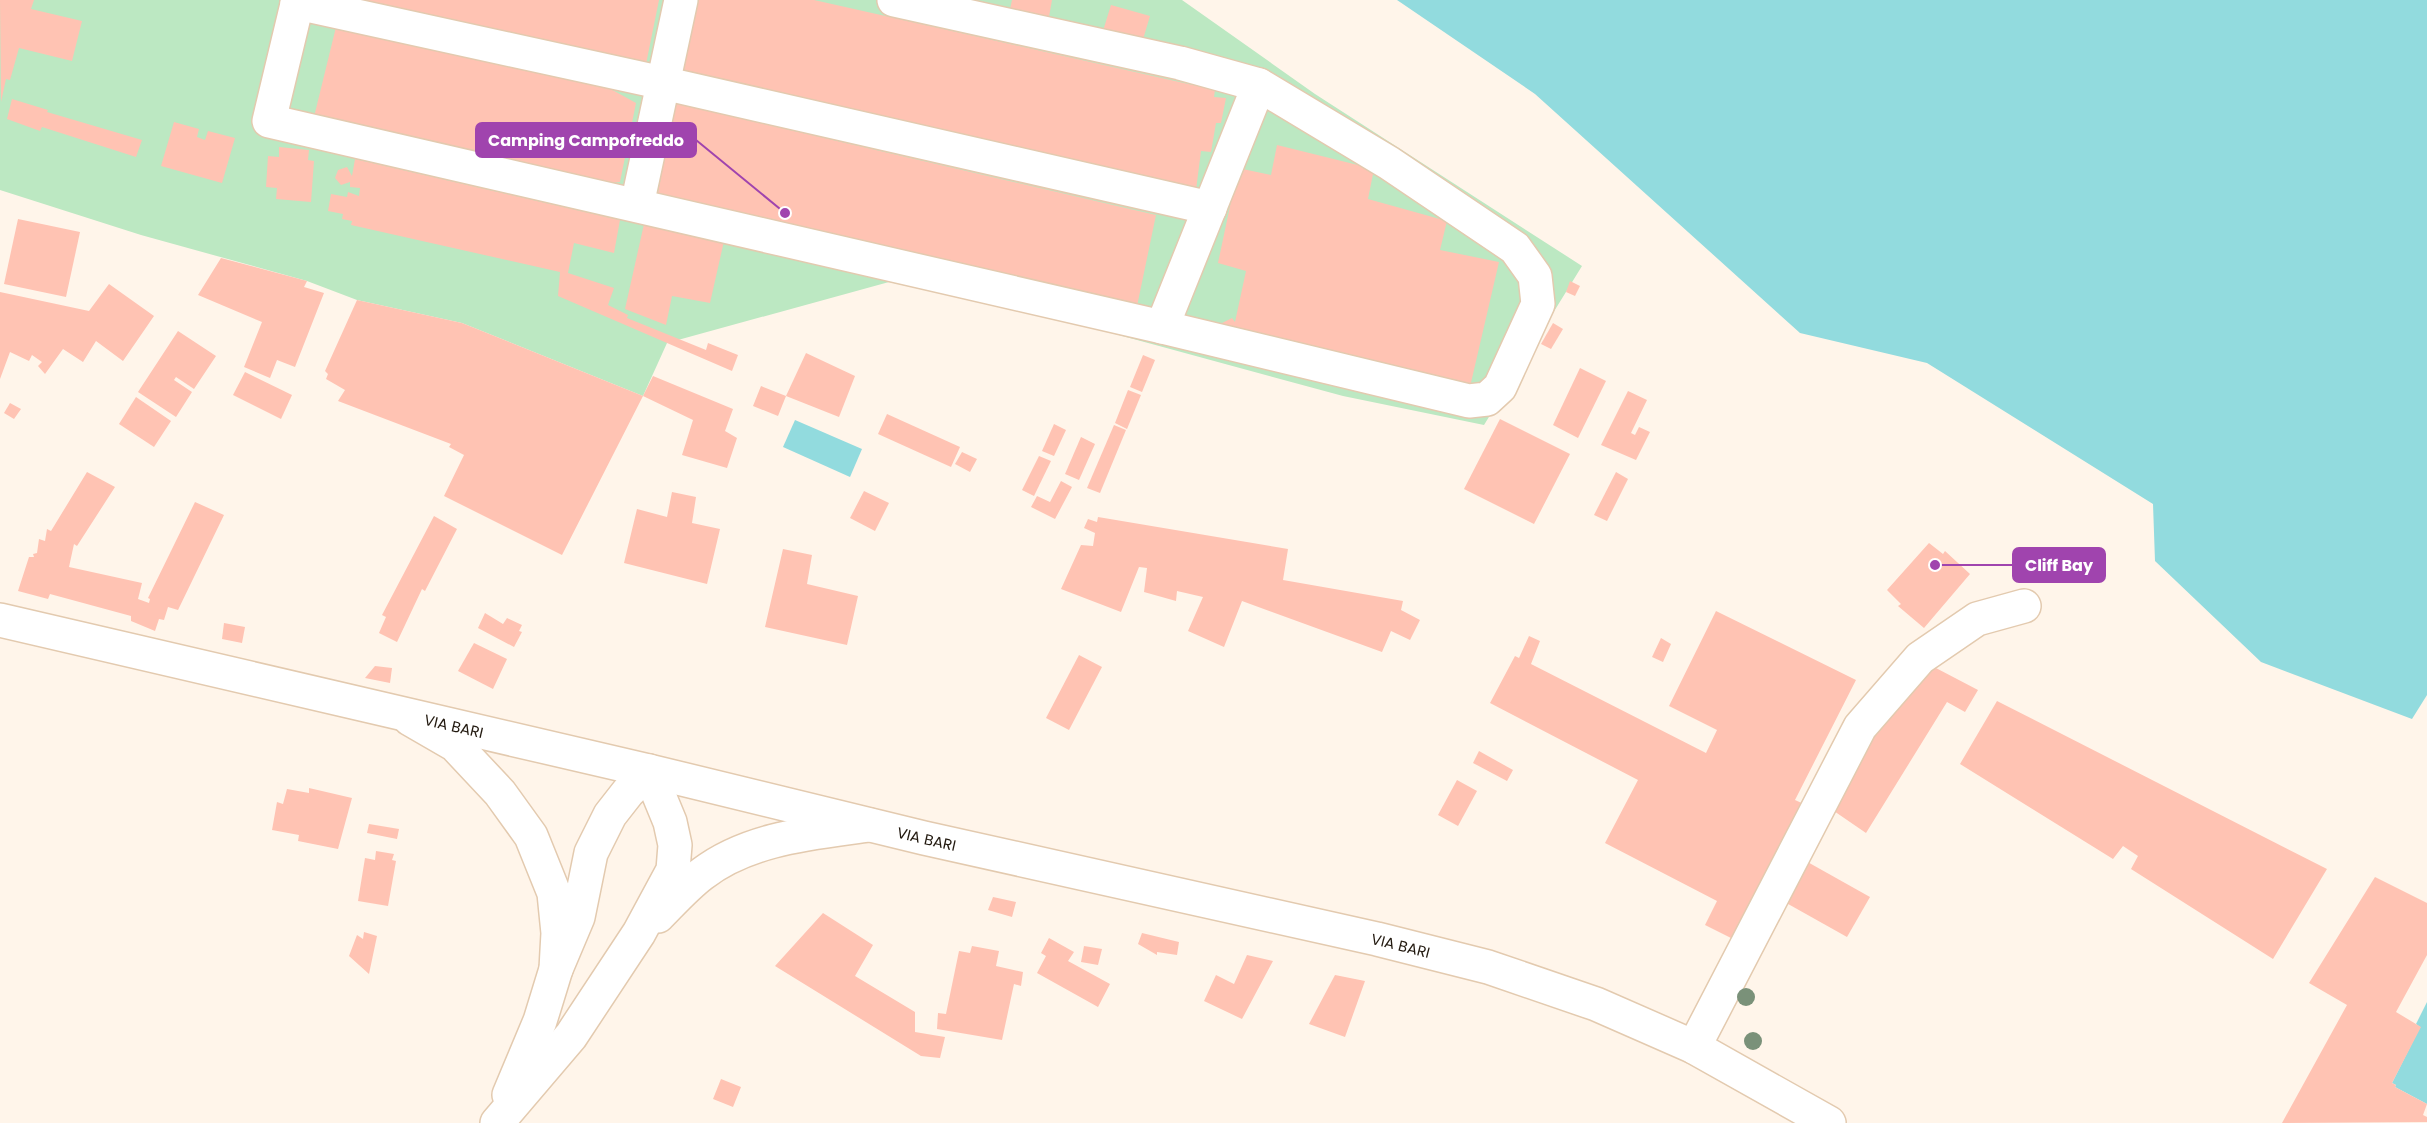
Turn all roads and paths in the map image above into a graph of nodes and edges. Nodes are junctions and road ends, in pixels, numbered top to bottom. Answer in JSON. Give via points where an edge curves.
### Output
{"nodes":[{"id":1,"x":681,"y":0,"type":"edge"},
{"id":2,"x":894,"y":0,"type":"edge"},
{"id":3,"x":298,"y":2,"type":"edge"},
{"id":4,"x":663,"y":82,"type":"junction"},
{"id":5,"x":1259,"y":85,"type":"junction"},
{"id":6,"x":637,"y":205,"type":"junction"},
{"id":7,"x":1210,"y":208,"type":"junction"},
{"id":8,"x":1162,"y":327,"type":"junction"},
{"id":9,"x":2024,"y":606,"type":"dead end"},
{"id":10,"x":0,"y":620,"type":"edge"},
{"id":11,"x":403,"y":714,"type":"junction"},
{"id":12,"x":649,"y":771,"type":"junction"},
{"id":13,"x":869,"y":825,"type":"junction"},
{"id":14,"x":639,"y":933,"type":"junction"},
{"id":15,"x":556,"y":969,"type":"junction"},
{"id":16,"x":1694,"y":1047,"type":"junction"},
{"id":17,"x":497,"y":1122,"type":"edge"},
{"id":18,"x":1829,"y":1123,"type":"edge"}],
"edges":[{"from":1,"to":4,"type":"street"},
{"from":2,"to":5,"type":"street","via":[[1180,63]]},
{"from":3,"to":4,"type":"street"},
{"from":3,"to":6,"type":"street","via":[[269,121]]},
{"from":4,"to":6,"type":"street"},
{"from":4,"to":7,"type":"street"},
{"from":5,"to":7,"type":"street"},
{"from":5,"to":8,"type":"street","via":[[1389,163],[1515,248],[1534,276],[1538,304],[1500,387],[1487,399],[1469,401]]},
{"from":6,"to":8,"type":"street"},
{"from":7,"to":8,"type":"street"},
{"from":9,"to":16,"type":"street","via":[[1977,619],[1920,658],[1860,727]]},
{"from":10,"to":11,"type":"street","name":"VIA BARI"},
{"from":11,"to":12,"type":"street","name":"VIA BARI"},
{"from":11,"to":15,"type":"street","via":[[455,745],[500,793],[531,836],[554,893]]},
{"from":12,"to":13,"type":"street","name":"VIA BARI"},
{"from":12,"to":14,"type":"street","via":[[675,845],[673,870]]},
{"from":12,"to":15,"type":"street","via":[[610,815],[591,853],[578,917]]},
{"from":13,"to":14,"type":"street","via":[[807,833],[750,848],[702,874]]},
{"from":13,"to":16,"type":"street","name":"VIA BARI","via":[[1488,966],[1596,1004]]},
{"from":14,"to":17,"type":"street","via":[[571,1036]]},
{"from":15,"to":17,"type":"street","via":[[540,1021]]},
{"from":16,"to":18,"type":"street","name":"VIA BARI"}]}
